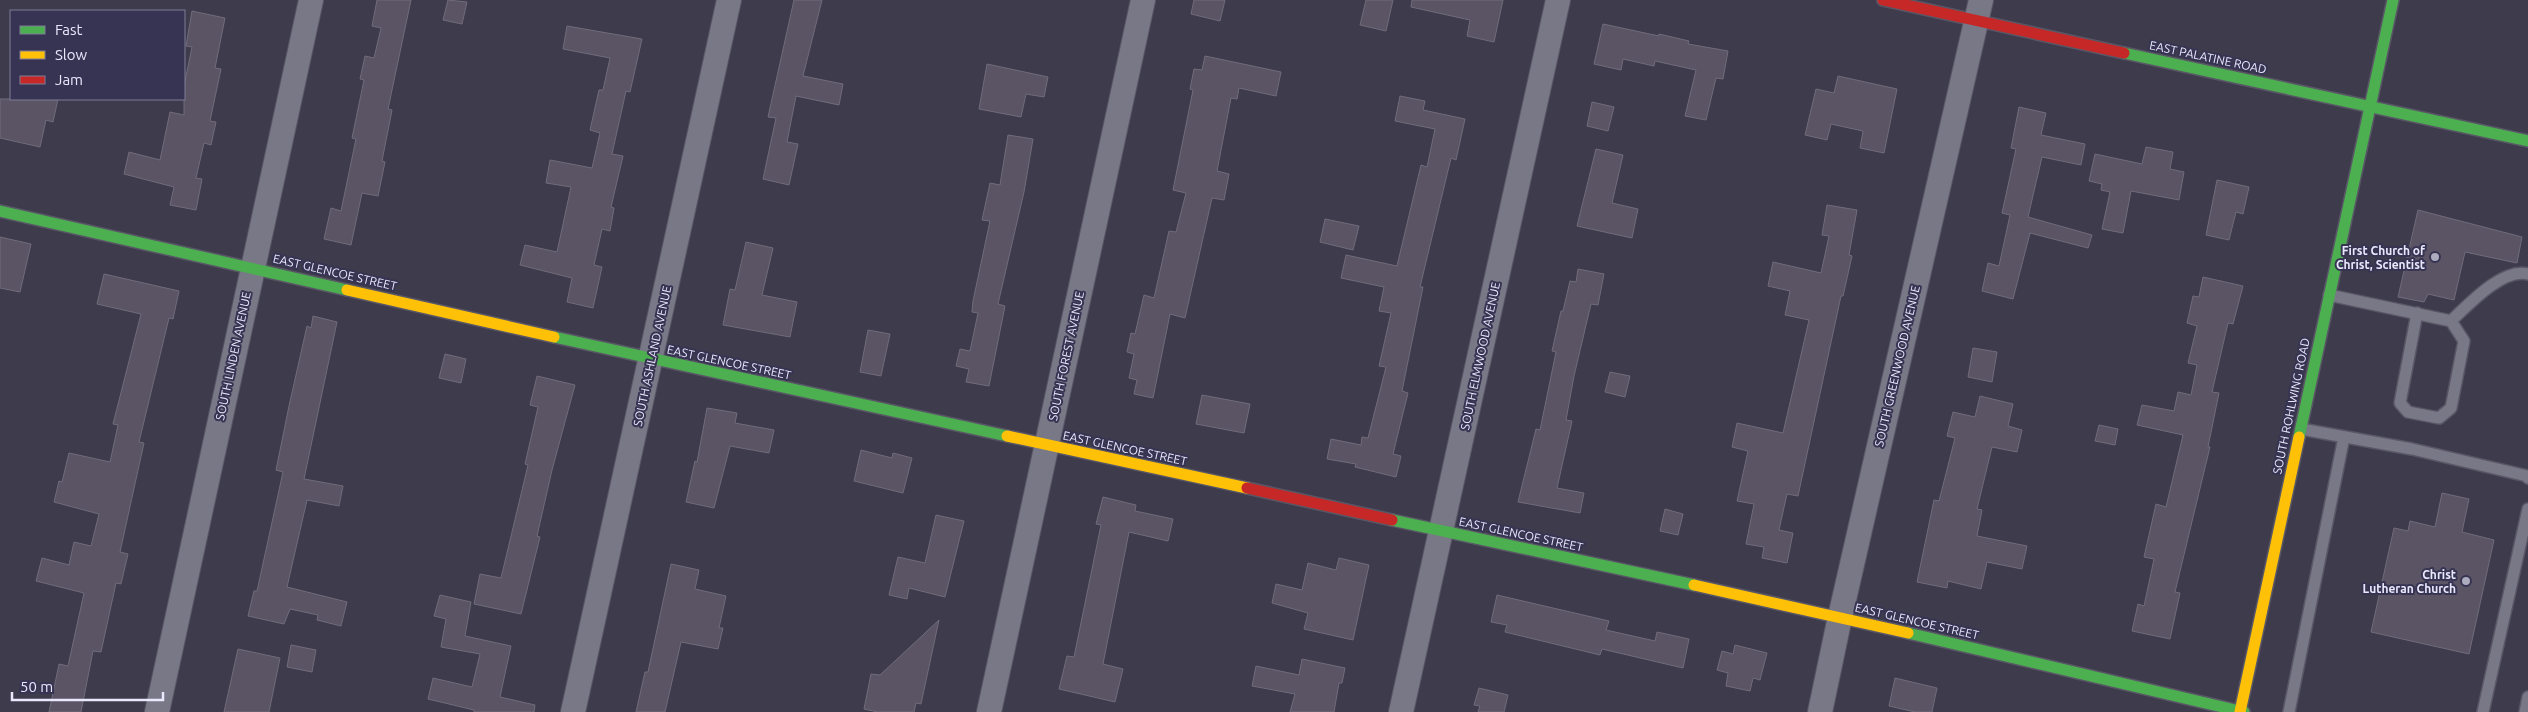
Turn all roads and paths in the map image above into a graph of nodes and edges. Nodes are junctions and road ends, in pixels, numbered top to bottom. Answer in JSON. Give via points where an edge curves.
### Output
{"nodes":[{"id":1,"x":311,"y":0,"type":"edge"},
{"id":2,"x":729,"y":0,"type":"edge"},
{"id":3,"x":1143,"y":0,"type":"edge"},
{"id":4,"x":1558,"y":0,"type":"edge"},
{"id":5,"x":1883,"y":0,"type":"edge"},
{"id":6,"x":2393,"y":0,"type":"edge"},
{"id":7,"x":1979,"y":10,"type":"edge"},
{"id":8,"x":2370,"y":106,"type":"junction"},
{"id":9,"x":2528,"y":141,"type":"edge"},
{"id":10,"x":0,"y":211,"type":"edge"},
{"id":11,"x":252,"y":267,"type":"junction"},
{"id":12,"x":2528,"y":274,"type":"edge"},
{"id":13,"x":2329,"y":295,"type":"junction"},
{"id":14,"x":2417,"y":313,"type":"junction"},
{"id":15,"x":2451,"y":321,"type":"junction"},
{"id":16,"x":652,"y":359,"type":"junction"},
{"id":17,"x":2301,"y":429,"type":"junction"},
{"id":18,"x":2344,"y":437,"type":"junction"},
{"id":19,"x":1047,"y":445,"type":"junction"},
{"id":20,"x":2528,"y":478,"type":"edge"},
{"id":21,"x":2528,"y":509,"type":"edge"},
{"id":22,"x":1441,"y":531,"type":"junction"},
{"id":23,"x":1840,"y":617,"type":"junction"},
{"id":24,"x":2528,"y":698,"type":"edge"},
{"id":25,"x":157,"y":712,"type":"edge"},
{"id":26,"x":573,"y":712,"type":"edge"},
{"id":27,"x":989,"y":712,"type":"edge"},
{"id":28,"x":1401,"y":712,"type":"edge"},
{"id":29,"x":1820,"y":712,"type":"edge"},
{"id":30,"x":2241,"y":712,"type":"edge"},
{"id":31,"x":2289,"y":712,"type":"edge"},
{"id":32,"x":2484,"y":712,"type":"edge"},
{"id":33,"x":2525,"y":712,"type":"edge"}],
"edges":[{"from":1,"to":11,"type":"street","name":"SOUTH LINDEN AVENUE"},
{"from":2,"to":16,"type":"street","name":"SOUTH ASHLAND AVENUE"},
{"from":3,"to":19,"type":"street","name":"SOUTH FOREST AVENUE"},
{"from":4,"to":22,"type":"street","name":"SOUTH ELMWOOD AVENUE"},
{"from":5,"to":7,"type":"street","name":"EAST PALATINE ROAD"},
{"from":6,"to":8,"type":"street","name":"SOUTH ROHLWING ROAD"},
{"from":7,"to":8,"type":"street","name":"EAST PALATINE ROAD"},
{"from":7,"to":23,"type":"street","name":"SOUTH GREENWOOD AVENUE"},
{"from":8,"to":9,"type":"street","name":"EAST PALATINE ROAD"},
{"from":8,"to":13,"type":"street","name":"SOUTH ROHLWING ROAD"},
{"from":10,"to":11,"type":"street","name":"EAST GLENCOE STREET"},
{"from":11,"to":16,"type":"street","name":"EAST GLENCOE STREET"},
{"from":11,"to":25,"type":"street","name":"SOUTH LINDEN AVENUE"},
{"from":12,"to":15,"type":"lane","via":[[2521,272],[2501,278]]},
{"from":13,"to":14,"type":"lane"},
{"from":13,"to":17,"type":"street","name":"SOUTH ROHLWING ROAD"},
{"from":14,"to":15,"type":"lane"},
{"from":14,"to":15,"type":"lane","via":[[2400,403],[2408,412],[2439,418],[2451,408],[2464,340]]},
{"from":16,"to":19,"type":"street","name":"EAST GLENCOE STREET"},
{"from":16,"to":26,"type":"street","name":"SOUTH ASHLAND AVENUE"},
{"from":17,"to":18,"type":"lane"},
{"from":17,"to":30,"type":"street","name":"SOUTH ROHLWING ROAD"},
{"from":18,"to":20,"type":"lane","via":[[2412,449]]},
{"from":18,"to":31,"type":"lane"},
{"from":19,"to":22,"type":"street","name":"EAST GLENCOE STREET"},
{"from":19,"to":27,"type":"street","name":"SOUTH FOREST AVENUE"},
{"from":21,"to":32,"type":"lane"},
{"from":22,"to":23,"type":"street","name":"EAST GLENCOE STREET"},
{"from":22,"to":28,"type":"street","name":"SOUTH ELMWOOD AVENUE"},
{"from":23,"to":29,"type":"street","name":"SOUTH GREENWOOD AVENUE"},
{"from":23,"to":30,"type":"street","name":"EAST GLENCOE STREET"},
{"from":24,"to":33,"type":"lane"}]}
